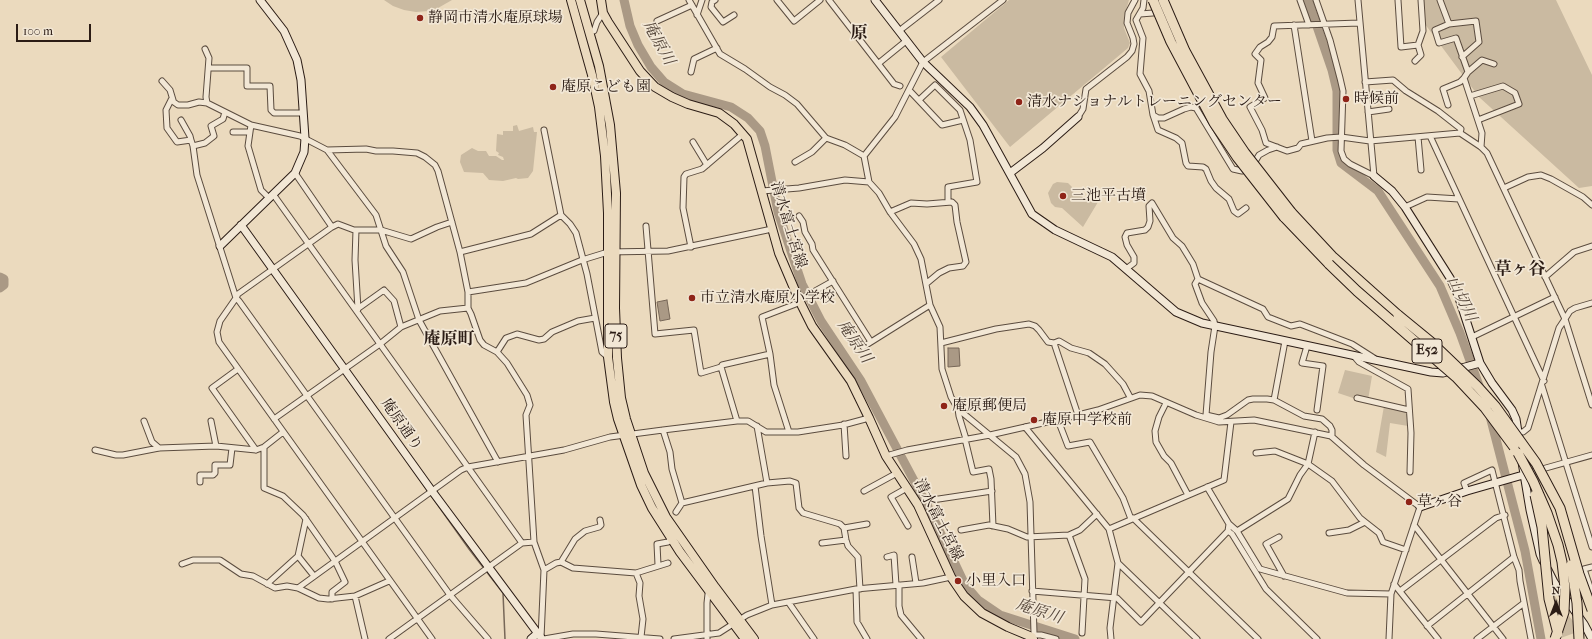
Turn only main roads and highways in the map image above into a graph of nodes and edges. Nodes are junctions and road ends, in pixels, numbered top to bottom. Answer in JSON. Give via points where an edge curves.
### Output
{"nodes":[{"id":1,"x":571,"y":0,"type":"edge"},
{"id":2,"x":580,"y":0,"type":"edge"},
{"id":3,"x":601,"y":0,"type":"edge"},
{"id":4,"x":1153,"y":0,"type":"edge"},
{"id":5,"x":1163,"y":0,"type":"edge"},
{"id":6,"x":1287,"y":215,"type":"junction"},
{"id":7,"x":612,"y":252,"type":"junction"},
{"id":8,"x":1515,"y":430,"type":"junction"},
{"id":9,"x":627,"y":435,"type":"junction"},
{"id":10,"x":1516,"y":450,"type":"junction"},
{"id":11,"x":1592,"y":610,"type":"edge"},
{"id":12,"x":737,"y":622,"type":"junction"},
{"id":13,"x":1033,"y":636,"type":"edge"},
{"id":14,"x":745,"y":639,"type":"edge"},
{"id":15,"x":754,"y":639,"type":"edge"},
{"id":16,"x":1555,"y":639,"type":"edge"},
{"id":17,"x":1560,"y":639,"type":"edge"},
{"id":18,"x":1579,"y":639,"type":"edge"}],
"edges":[{"from":1,"to":7,"type":"main road","number":"75","via":[[599,108]]},
{"from":2,"to":7,"type":"main road","number":"75","via":[[599,66],[610,125],[616,186]]},
{"from":3,"to":13,"type":"main road","name":"清水富士宮線","via":[[604,13],[640,71],[655,87],[688,104],[719,113],[728,118],[743,134],[749,144],[779,253],[812,326],[851,381],[897,473],[918,505],[951,577],[964,596],[982,613],[1008,627]]},
{"from":4,"to":6,"type":"highway","number":"E52","bridge":true,"via":[[1171,42],[1214,123],[1237,157]]},
{"from":5,"to":6,"type":"highway","number":"E52","bridge":true,"via":[[1185,51],[1222,119]]},
{"from":6,"to":8,"type":"highway","number":"E52","bridge":true,"via":[[1463,372]]},
{"from":6,"to":10,"type":"highway","number":"E52","bridge":true,"via":[[1328,264],[1456,377],[1485,408]]},
{"from":7,"to":9,"type":"main road","number":"75","via":[[617,358]]},
{"from":7,"to":9,"type":"main road","number":"75","via":[[608,357],[614,402]]},
{"from":8,"to":11,"type":"highway","bridge":true,"via":[[1560,508]]},
{"from":8,"to":18,"type":"highway","bridge":true,"via":[[1550,496],[1565,539],[1578,603]]},
{"from":9,"to":12,"type":"main road","number":"75","via":[[666,517]]},
{"from":9,"to":12,"type":"main road","number":"75","via":[[646,496],[671,539],[709,592]]},
{"from":10,"to":16,"type":"highway","bridge":true,"via":[[1547,513],[1562,562],[1564,612]]},
{"from":10,"to":17,"type":"highway","bridge":true,"via":[[1530,481],[1540,514],[1549,599]]},
{"from":12,"to":14,"type":"main road","number":"75"},
{"from":12,"to":15,"type":"main road","number":"75"}]}
